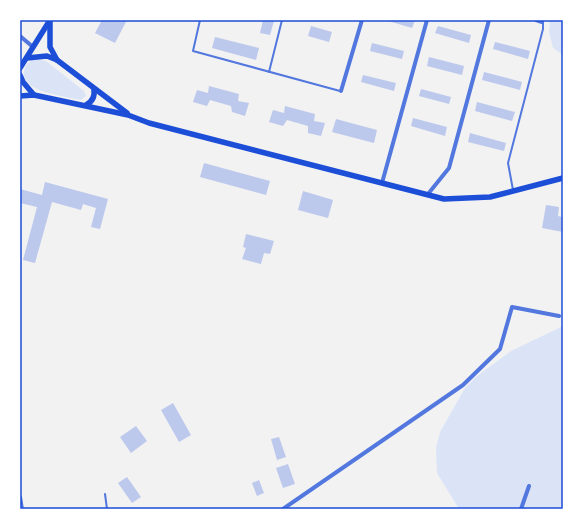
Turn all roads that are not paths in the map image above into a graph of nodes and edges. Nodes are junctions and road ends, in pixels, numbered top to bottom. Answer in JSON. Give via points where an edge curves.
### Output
{"nodes":[{"id":1,"x":50,"y":20,"type":"edge"},
{"id":2,"x":200,"y":20,"type":"edge"},
{"id":3,"x":282,"y":20,"type":"edge"},
{"id":4,"x":362,"y":20,"type":"edge"},
{"id":5,"x":427,"y":20,"type":"edge"},
{"id":6,"x":489,"y":20,"type":"edge"},
{"id":7,"x":536,"y":20,"type":"edge"},
{"id":8,"x":542,"y":21,"type":"edge"},
{"id":9,"x":20,"y":36,"type":"edge"},
{"id":10,"x":33,"y":47,"type":"junction"},
{"id":11,"x":26,"y":58,"type":"junction"},
{"id":12,"x":56,"y":60,"type":"junction"},
{"id":13,"x":20,"y":68,"type":"edge"},
{"id":14,"x":269,"y":72,"type":"junction"},
{"id":15,"x":20,"y":75,"type":"edge"},
{"id":16,"x":94,"y":89,"type":"junction"},
{"id":17,"x":341,"y":91,"type":"joint"},
{"id":18,"x":34,"y":95,"type":"junction"},
{"id":19,"x":20,"y":96,"type":"edge"},
{"id":20,"x":86,"y":105,"type":"junction"},
{"id":21,"x":128,"y":115,"type":"junction"},
{"id":22,"x":563,"y":178,"type":"edge"},
{"id":23,"x":382,"y":183,"type":"junction"},
{"id":24,"x":513,"y":191,"type":"junction"},
{"id":25,"x":428,"y":194,"type":"junction"},
{"id":26,"x":559,"y":316,"type":"dead end"},
{"id":27,"x":529,"y":486,"type":"dead end"},
{"id":28,"x":105,"y":494,"type":"dead end"},
{"id":29,"x":20,"y":498,"type":"edge"},
{"id":30,"x":22,"y":509,"type":"edge"},
{"id":31,"x":108,"y":509,"type":"edge"},
{"id":32,"x":282,"y":509,"type":"edge"},
{"id":33,"x":521,"y":509,"type":"edge"}],
"edges":[{"from":1,"to":10,"type":"main road"},
{"from":1,"to":12,"type":"main road","via":[[50,47]]},
{"from":2,"to":14,"type":"lane","via":[[193,51]]},
{"from":3,"to":14,"type":"lane"},
{"from":4,"to":17,"type":"street"},
{"from":5,"to":23,"type":"street"},
{"from":6,"to":25,"type":"street","via":[[449,168]]},
{"from":7,"to":8,"type":"street"},
{"from":8,"to":24,"type":"lane","via":[[543,29],[508,163]]},
{"from":9,"to":10,"type":"street"},
{"from":10,"to":11,"type":"main road"},
{"from":11,"to":12,"type":"main road","via":[[47,56]]},
{"from":11,"to":13,"type":"main road"},
{"from":12,"to":16,"type":"main road"},
{"from":14,"to":17,"type":"lane"},
{"from":15,"to":18,"type":"main road"},
{"from":16,"to":20,"type":"main road","via":[[90,103]]},
{"from":16,"to":21,"type":"main road"},
{"from":18,"to":19,"type":"main road"},
{"from":18,"to":20,"type":"main road"},
{"from":20,"to":21,"type":"main road"},
{"from":21,"to":23,"type":"main road","via":[[149,123]]},
{"from":22,"to":24,"type":"main road"},
{"from":23,"to":25,"type":"main road"},
{"from":24,"to":25,"type":"main road","via":[[490,197],[444,198]]},
{"from":26,"to":32,"type":"street","via":[[512,306],[500,349],[463,385]]},
{"from":27,"to":33,"type":"street"},
{"from":28,"to":31,"type":"lane"},
{"from":29,"to":30,"type":"street"}]}
